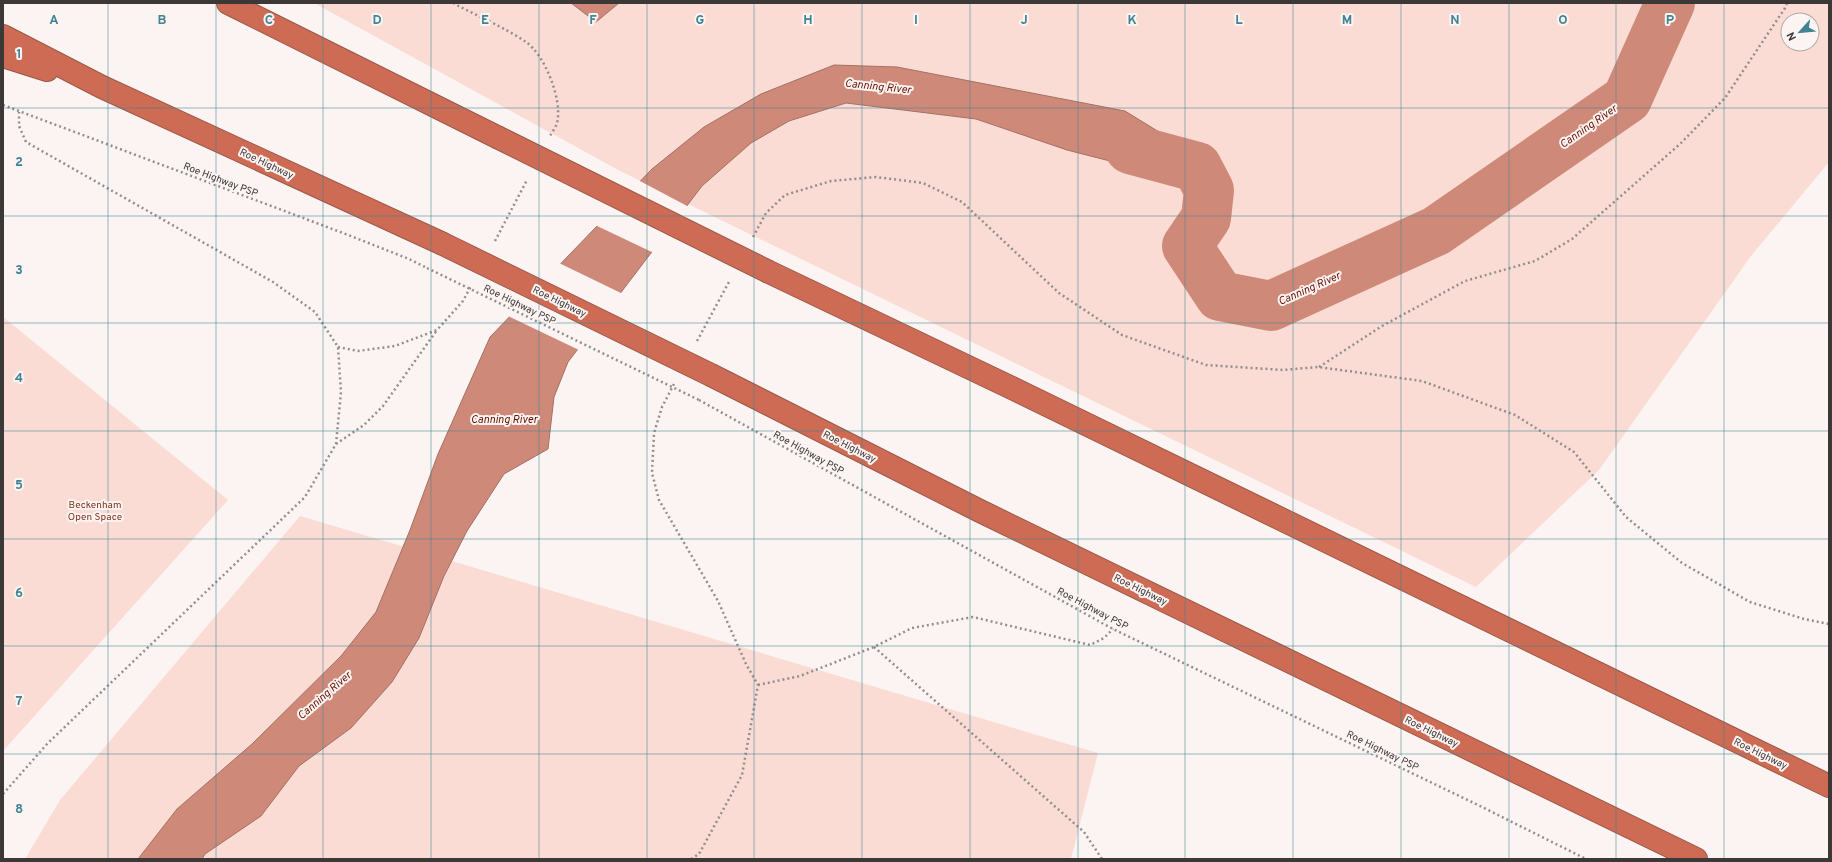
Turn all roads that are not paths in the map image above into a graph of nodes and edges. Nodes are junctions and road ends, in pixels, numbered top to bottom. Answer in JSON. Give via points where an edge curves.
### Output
{"nodes":[{"id":1,"x":228,"y":3,"type":"edge"},
{"id":2,"x":3,"y":36,"type":"edge"},
{"id":3,"x":3,"y":56,"type":"edge"},
{"id":4,"x":102,"y":87,"type":"junction"},
{"id":5,"x":1829,"y":786,"type":"edge"},
{"id":6,"x":1696,"y":859,"type":"edge"}],
"edges":[{"from":1,"to":5,"type":"highway","name":"Roe Highway","bridge":true,"via":[[769,272]]},
{"from":2,"to":4,"type":"highway","name":"Roe Highway"},
{"from":3,"to":4,"type":"highway"},
{"from":4,"to":6,"type":"highway","name":"Roe Highway","bridge":true,"via":[[441,243],[987,515]]}]}
